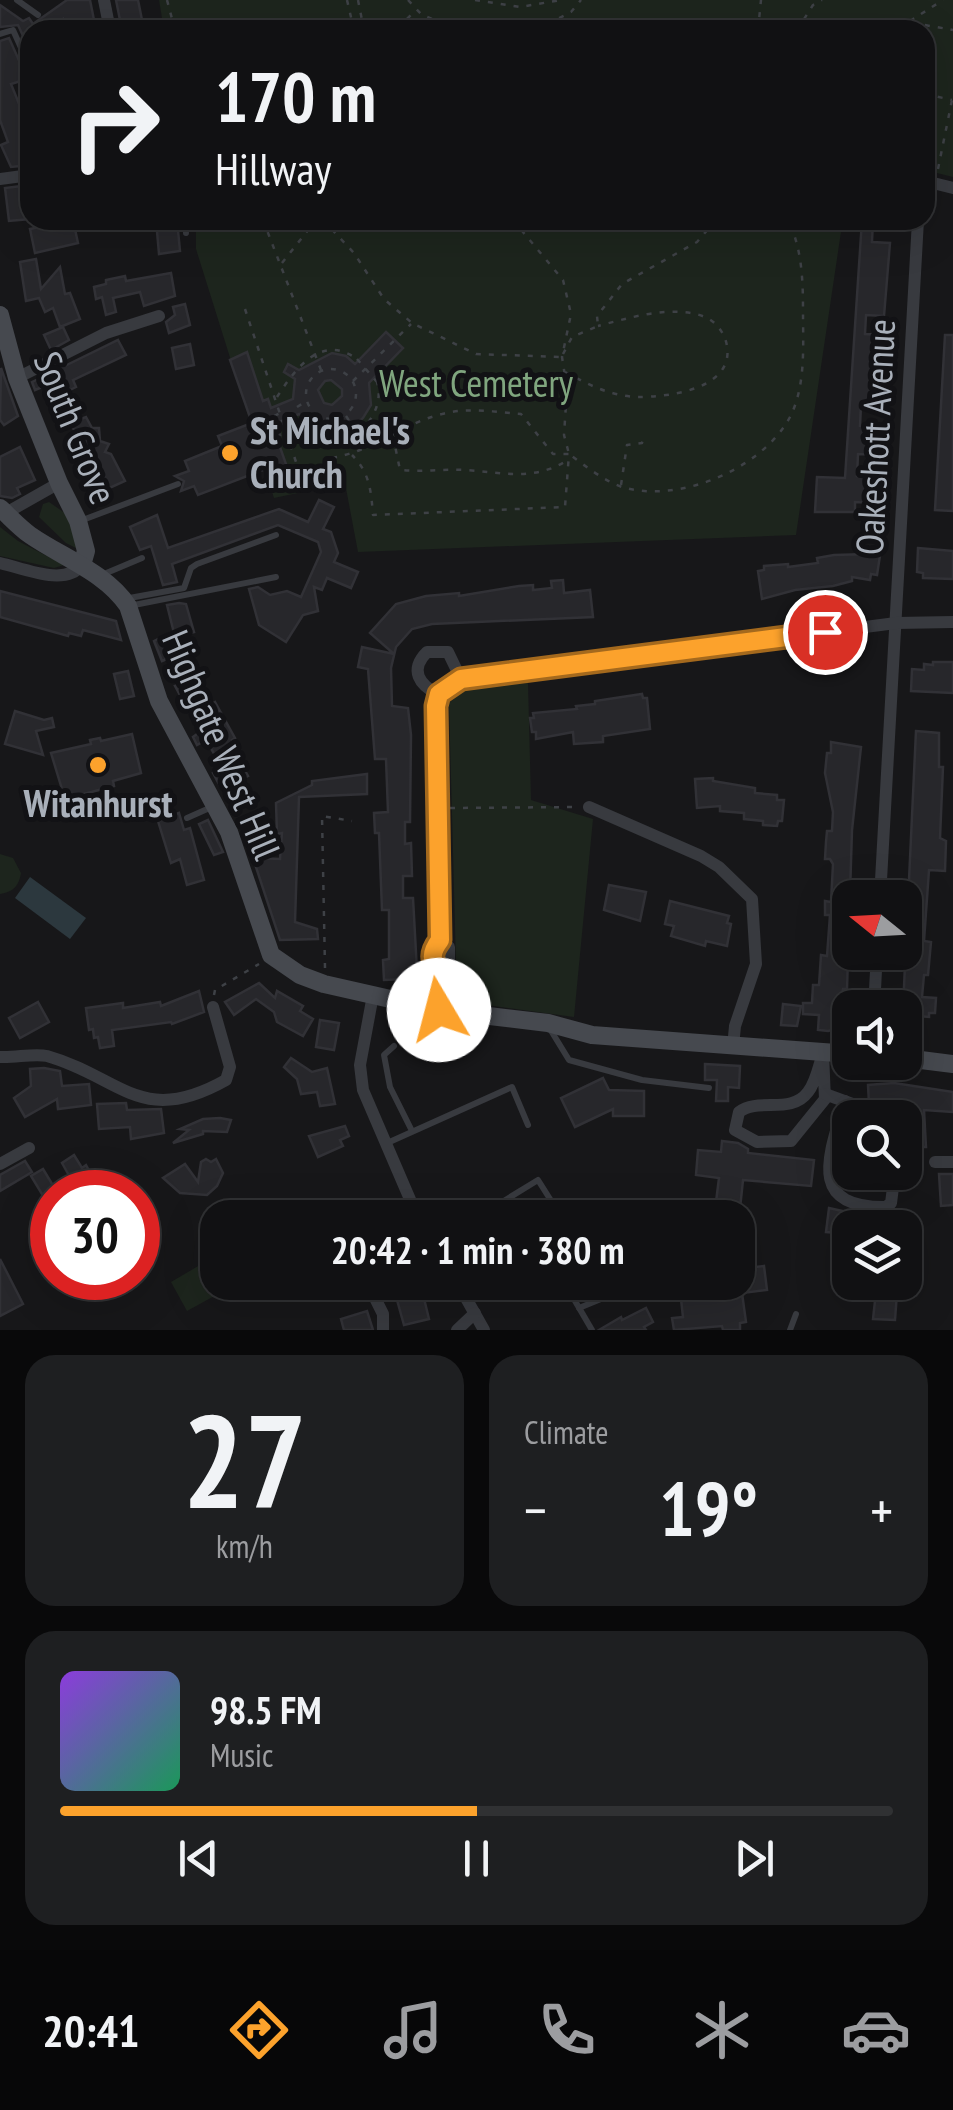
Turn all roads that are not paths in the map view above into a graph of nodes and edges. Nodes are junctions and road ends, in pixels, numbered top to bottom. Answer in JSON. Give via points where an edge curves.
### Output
{"nodes":[{"id":1,"x":18,"y":0,"type":"edge"},
{"id":2,"x":38,"y":15,"type":"dead end"},
{"id":3,"x":0,"y":34,"type":"edge"},
{"id":4,"x":20,"y":45,"type":"edge"},
{"id":5,"x":186,"y":230,"type":"edge"},
{"id":6,"x":917,"y":230,"type":"edge"},
{"id":7,"x":186,"y":234,"type":"dead end"},
{"id":8,"x":0,"y":315,"type":"edge"},
{"id":9,"x":159,"y":316,"type":"dead end"},
{"id":10,"x":17,"y":378,"type":"junction"},
{"id":11,"x":58,"y":483,"type":"junction"},
{"id":12,"x":178,"y":484,"type":"dead end"},
{"id":13,"x":3,"y":511,"type":"edge"},
{"id":14,"x":78,"y":521,"type":"junction"},
{"id":15,"x":276,"y":534,"type":"dead end"},
{"id":16,"x":142,"y":558,"type":"dead end"},
{"id":17,"x":0,"y":563,"type":"edge"},
{"id":18,"x":82,"y":566,"type":"junction"},
{"id":19,"x":276,"y":576,"type":"dead end"},
{"id":20,"x":98,"y":577,"type":"junction"},
{"id":21,"x":126,"y":602,"type":"junction"},
{"id":22,"x":953,"y":622,"type":"edge"},
{"id":23,"x":896,"y":623,"type":"junction"},
{"id":24,"x":461,"y":679,"type":"junction"},
{"id":25,"x":439,"y":694,"type":"junction"},
{"id":26,"x":215,"y":805,"type":"junction"},
{"id":27,"x":589,"y":807,"type":"road end"},
{"id":28,"x":188,"y":818,"type":"dead end"},
{"id":29,"x":881,"y":880,"type":"edge"},
{"id":30,"x":373,"y":995,"type":"junction"},
{"id":31,"x":213,"y":1006,"type":"road end"},
{"id":32,"x":439,"y":1010,"type":"junction"},
{"id":33,"x":548,"y":1023,"type":"junction"},
{"id":34,"x":394,"y":1046,"type":"dead end"},
{"id":35,"x":733,"y":1047,"type":"junction"},
{"id":36,"x":824,"y":1053,"type":"junction"},
{"id":37,"x":832,"y":1053,"type":"edge"},
{"id":38,"x":0,"y":1057,"type":"edge"},
{"id":39,"x":922,"y":1060,"type":"edge"},
{"id":40,"x":953,"y":1064,"type":"edge"},
{"id":41,"x":709,"y":1088,"type":"dead end"},
{"id":42,"x":825,"y":1094,"type":"junction"},
{"id":43,"x":840,"y":1100,"type":"edge"},
{"id":44,"x":528,"y":1124,"type":"dead end"},
{"id":45,"x":412,"y":1130,"type":"junction"},
{"id":46,"x":384,"y":1145,"type":"junction"},
{"id":47,"x":29,"y":1148,"type":"dead end"},
{"id":48,"x":832,"y":1154,"type":"edge"},
{"id":49,"x":935,"y":1162,"type":"dead end"},
{"id":50,"x":953,"y":1162,"type":"edge"},
{"id":51,"x":0,"y":1164,"type":"edge"},
{"id":52,"x":832,"y":1186,"type":"edge"},
{"id":53,"x":834,"y":1190,"type":"edge"},
{"id":54,"x":893,"y":1190,"type":"edge"},
{"id":55,"x":410,"y":1200,"type":"edge"},
{"id":56,"x":505,"y":1200,"type":"edge"},
{"id":57,"x":551,"y":1200,"type":"edge"},
{"id":58,"x":376,"y":1300,"type":"edge"},
{"id":59,"x":467,"y":1300,"type":"edge"},
{"id":60,"x":575,"y":1300,"type":"edge"},
{"id":61,"x":599,"y":1300,"type":"edge"},
{"id":62,"x":580,"y":1308,"type":"junction"},
{"id":63,"x":475,"y":1313,"type":"junction"},
{"id":64,"x":796,"y":1314,"type":"dead end"},
{"id":65,"x":383,"y":1330,"type":"edge"},
{"id":66,"x":458,"y":1330,"type":"edge"},
{"id":67,"x":484,"y":1330,"type":"edge"},
{"id":68,"x":592,"y":1330,"type":"edge"},
{"id":69,"x":790,"y":1330,"type":"edge"}],
"edges":[{"from":1,"to":2,"type":"lane"},
{"from":3,"to":4,"type":"lane","via":[[13,30]]},
{"from":5,"to":7,"type":"lane"},
{"from":6,"to":23,"type":"street","name":"Oakeshott Avenue"},
{"from":8,"to":10,"type":"street","name":"South Grove"},
{"from":9,"to":10,"type":"street","via":[[106,333]]},
{"from":10,"to":11,"type":"street","name":"South Grove"},
{"from":11,"to":13,"type":"street"},
{"from":11,"to":14,"type":"street","name":"South Grove"},
{"from":12,"to":14,"type":"lane"},
{"from":13,"to":18,"type":"street","name":"Highgate West Hill"},
{"from":14,"to":18,"type":"street","name":"South Grove","via":[[86,552]]},
{"from":15,"to":21,"type":"lane","via":[[197,564],[184,588]]},
{"from":16,"to":20,"type":"lane"},
{"from":17,"to":18,"type":"street","via":[[57,576]]},
{"from":18,"to":20,"type":"street","name":"Highgate West Hill"},
{"from":19,"to":21,"type":"lane"},
{"from":20,"to":21,"type":"street","name":"Highgate West Hill"},
{"from":21,"to":26,"type":"street","name":"Highgate West Hill","via":[[160,701]]},
{"from":22,"to":23,"type":"street"},
{"from":23,"to":24,"type":"street"},
{"from":23,"to":29,"type":"street","name":"Oakeshott Avenue"},
{"from":24,"to":25,"type":"street"},
{"from":24,"to":25,"type":"street","via":[[448,652],[427,652],[417,674]]},
{"from":25,"to":32,"type":"street","via":[[440,940],[432,951],[442,989]]},
{"from":26,"to":28,"type":"lane"},
{"from":26,"to":30,"type":"street","name":"Highgate West Hill","via":[[270,955],[300,976]]},
{"from":27,"to":35,"type":"street","via":[[701,856],[752,899],[756,964]]},
{"from":30,"to":32,"type":"street"},
{"from":30,"to":46,"type":"street","via":[[360,1065]]},
{"from":31,"to":38,"type":"street","via":[[230,1067],[226,1080],[186,1096],[136,1097],[44,1055]]},
{"from":32,"to":33,"type":"street"},
{"from":33,"to":35,"type":"street","via":[[592,1035]]},
{"from":33,"to":41,"type":"lane","via":[[570,1060],[642,1080]]},
{"from":34,"to":45,"type":"lane","via":[[384,1055],[390,1087]]},
{"from":35,"to":36,"type":"street"},
{"from":36,"to":37,"type":"street"},
{"from":36,"to":42,"type":"street"},
{"from":36,"to":42,"type":"street","via":[[808,1093],[779,1106],[746,1106],[735,1130],[757,1142],[791,1141]]},
{"from":39,"to":40,"type":"street"},
{"from":42,"to":43,"type":"street"},
{"from":44,"to":45,"type":"lane","via":[[512,1087]]},
{"from":45,"to":46,"type":"lane"},
{"from":46,"to":55,"type":"street"},
{"from":47,"to":51,"type":"street"},
{"from":48,"to":52,"type":"street"},
{"from":49,"to":50,"type":"street"},
{"from":53,"to":54,"type":"street","via":[[862,1208],[886,1207]]},
{"from":56,"to":57,"type":"lane","via":[[538,1180]]},
{"from":58,"to":65,"type":"street"},
{"from":59,"to":63,"type":"street"},
{"from":60,"to":62,"type":"lane"},
{"from":61,"to":62,"type":"lane"},
{"from":62,"to":68,"type":"lane"},
{"from":63,"to":66,"type":"street"},
{"from":63,"to":67,"type":"street"},
{"from":64,"to":69,"type":"lane"}]}
